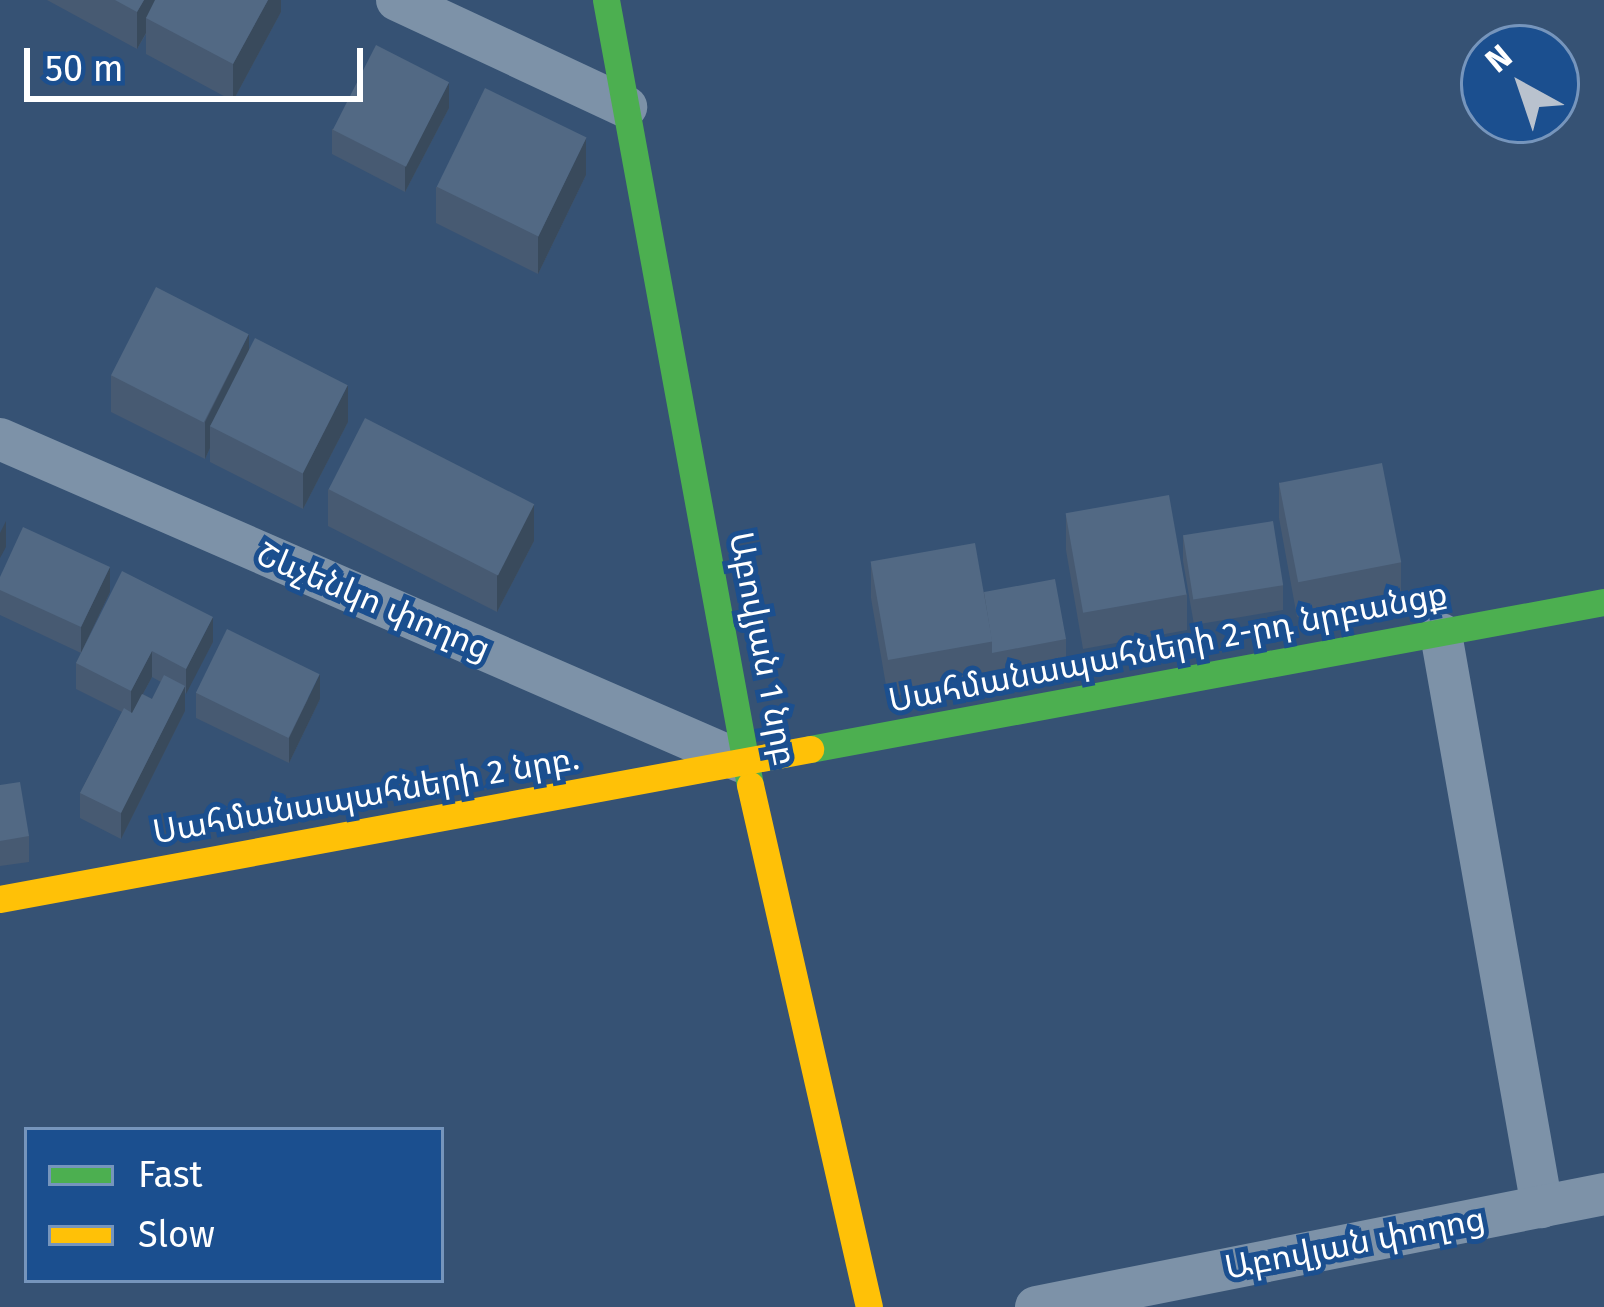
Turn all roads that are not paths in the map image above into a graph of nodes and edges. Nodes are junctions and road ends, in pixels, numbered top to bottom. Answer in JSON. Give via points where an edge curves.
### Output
{"nodes":[{"id":1,"x":397,"y":0,"type":"edge"},
{"id":2,"x":606,"y":0,"type":"edge"},
{"id":3,"x":626,"y":107,"type":"junction"},
{"id":4,"x":0,"y":439,"type":"edge"},
{"id":5,"x":1604,"y":602,"type":"edge"},
{"id":6,"x":1441,"y":634,"type":"junction"},
{"id":7,"x":746,"y":764,"type":"junction"},
{"id":8,"x":0,"y":899,"type":"edge"},
{"id":9,"x":1604,"y":1194,"type":"edge"},
{"id":10,"x":1542,"y":1207,"type":"junction"},
{"id":11,"x":869,"y":1307,"type":"edge"},
{"id":12,"x":1036,"y":1307,"type":"edge"}],
"edges":[{"from":1,"to":3,"type":"street"},
{"from":2,"to":3,"type":"street","name":"Աբովյան 1 նրբ"},
{"from":3,"to":7,"type":"street","name":"Աբովյան 1 նրբ"},
{"from":4,"to":7,"type":"street","name":"Շևչենկո փողոց"},
{"from":5,"to":6,"type":"street","name":"Սահմանապահների 2-րդ նրբանցք"},
{"from":6,"to":7,"type":"street","name":"Սահմանապահների 2-րդ նրբանցք"},
{"from":6,"to":10,"type":"street"},
{"from":7,"to":8,"type":"street","name":"Սահմանապահների 2 նրբ."},
{"from":7,"to":11,"type":"street","name":"Աբովյան 1 նրբ"},
{"from":9,"to":10,"type":"street","name":"Աբովյան փողոց"},
{"from":10,"to":12,"type":"street","name":"Աբովյան փողոց"}]}
